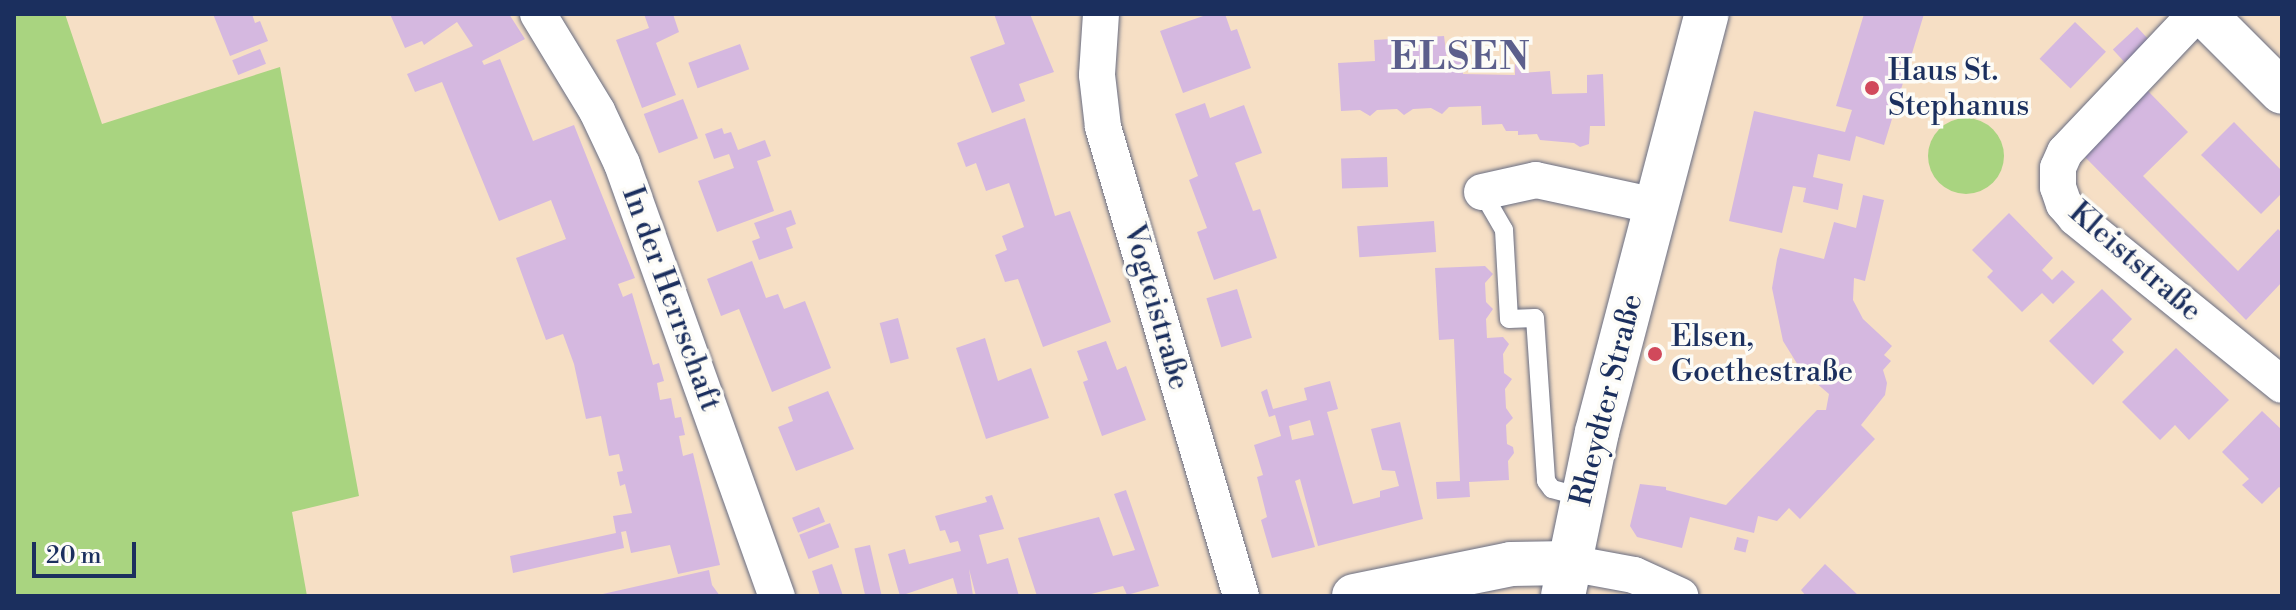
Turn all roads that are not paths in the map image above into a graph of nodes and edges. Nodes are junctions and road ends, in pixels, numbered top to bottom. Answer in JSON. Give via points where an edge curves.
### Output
{"nodes":[{"id":1,"x":538,"y":14,"type":"edge"},
{"id":2,"x":1101,"y":14,"type":"edge"},
{"id":3,"x":1707,"y":14,"type":"edge"},
{"id":4,"x":2196,"y":14,"type":"edge"},
{"id":5,"x":2204,"y":14,"type":"edge"},
{"id":6,"x":2282,"y":92,"type":"edge"},
{"id":7,"x":1482,"y":192,"type":"joint"},
{"id":8,"x":1656,"y":206,"type":"junction"},
{"id":9,"x":2282,"y":385,"type":"edge"},
{"id":10,"x":1582,"y":497,"type":"junction"},
{"id":11,"x":1566,"y":579,"type":"edge"},
{"id":12,"x":1403,"y":585,"type":"junction"},
{"id":13,"x":777,"y":596,"type":"edge"},
{"id":14,"x":1241,"y":596,"type":"edge"},
{"id":15,"x":1354,"y":596,"type":"edge"},
{"id":16,"x":1469,"y":596,"type":"edge"},
{"id":17,"x":1680,"y":596,"type":"edge"}],
"edges":[{"from":1,"to":13,"type":"street","name":"In der Herrschaft","via":[[597,111],[622,164]]},
{"from":2,"to":14,"type":"street","name":"Vogteistraße","via":[[1097,75],[1103,127]]},
{"from":3,"to":8,"type":"main road","name":"Rheydter Straße"},
{"from":4,"to":9,"type":"street","name":"Kleiststraße","via":[[2065,152],[2058,187],[2076,218]]},
{"from":5,"to":6,"type":"main road"},
{"from":7,"to":8,"type":"street","via":[[1536,180]]},
{"from":7,"to":10,"type":"lane","via":[[1504,230],[1509,319],[1535,318],[1546,481],[1552,489]]},
{"from":8,"to":10,"type":"main road","name":"Rheydter Straße"},
{"from":10,"to":11,"type":"main road","name":"Rheydter Straße"},
{"from":11,"to":12,"type":"main road","via":[[1521,562]]},
{"from":11,"to":17,"type":"street","via":[[1634,575]]},
{"from":12,"to":15,"type":"main road"},
{"from":12,"to":16,"type":"main road"}]}
